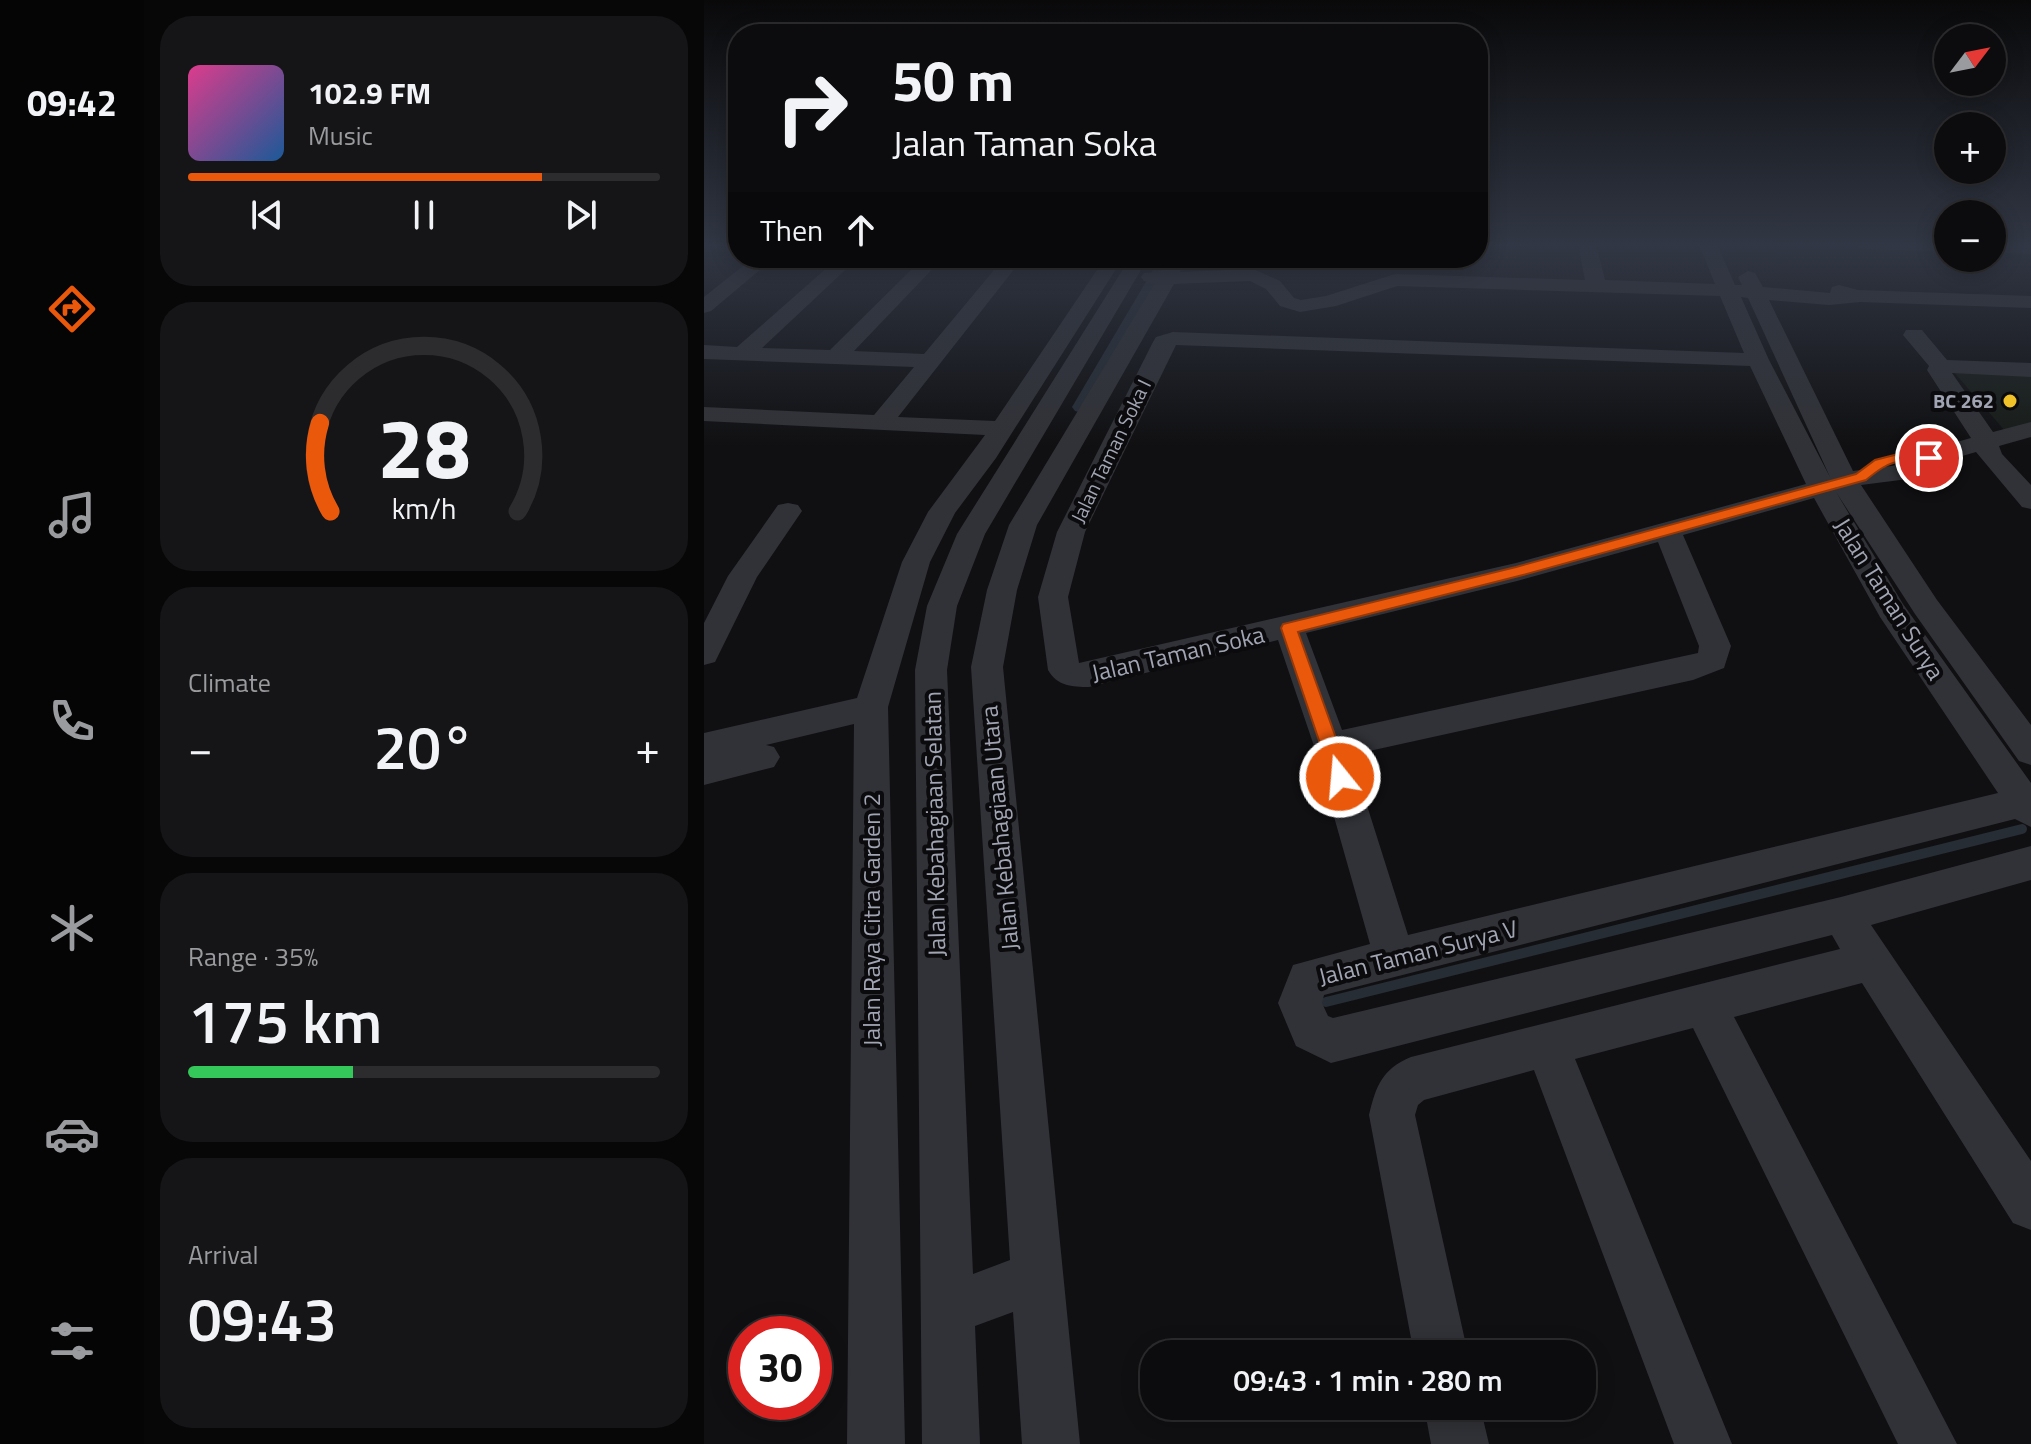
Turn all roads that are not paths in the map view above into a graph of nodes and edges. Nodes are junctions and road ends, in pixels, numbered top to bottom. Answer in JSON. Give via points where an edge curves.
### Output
{"nodes":[{"id":1,"x":789,"y":311,"type":"edge"},
{"id":2,"x":881,"y":311,"type":"edge"},
{"id":3,"x":971,"y":311,"type":"edge"},
{"id":4,"x":1105,"y":311,"type":"edge"},
{"id":5,"x":1116,"y":311,"type":"edge"},
{"id":6,"x":1124,"y":311,"type":"edge"},
{"id":7,"x":1746,"y":311,"type":"edge"},
{"id":8,"x":1752,"y":311,"type":"edge"},
{"id":9,"x":1914,"y":335,"type":"dead end"},
{"id":10,"x":704,"y":352,"type":"edge"},
{"id":11,"x":743,"y":353,"type":"junction"},
{"id":12,"x":836,"y":357,"type":"junction"},
{"id":13,"x":1758,"y":360,"type":"junction"},
{"id":14,"x":932,"y":361,"type":"junction"},
{"id":15,"x":1941,"y":366,"type":"junction"},
{"id":16,"x":2031,"y":370,"type":"edge"},
{"id":17,"x":704,"y":414,"type":"edge"},
{"id":18,"x":880,"y":423,"type":"junction"},
{"id":19,"x":1002,"y":429,"type":"junction"},
{"id":20,"x":2031,"y":429,"type":"edge"},
{"id":21,"x":1984,"y":442,"type":"junction"},
{"id":22,"x":1843,"y":482,"type":"junction"},
{"id":23,"x":2031,"y":501,"type":"edge"},
{"id":24,"x":788,"y":511,"type":"dead end"},
{"id":25,"x":1667,"y":530,"type":"junction"},
{"id":26,"x":1289,"y":628,"type":"junction"},
{"id":27,"x":704,"y":654,"type":"edge"},
{"id":28,"x":1067,"y":673,"type":"joint"},
{"id":29,"x":871,"y":719,"type":"junction"},
{"id":30,"x":704,"y":746,"type":"edge"},
{"id":31,"x":1331,"y":746,"type":"junction"},
{"id":32,"x":2031,"y":751,"type":"edge"},
{"id":33,"x":704,"y":771,"type":"edge"},
{"id":34,"x":2028,"y":805,"type":"edge"},
{"id":35,"x":2031,"y":863,"type":"edge"},
{"id":36,"x":1841,"y":915,"type":"junction"},
{"id":37,"x":1395,"y":959,"type":"junction"},
{"id":38,"x":1871,"y":961,"type":"junction"},
{"id":39,"x":1704,"y":1004,"type":"junction"},
{"id":40,"x":1547,"y":1045,"type":"junction"},
{"id":41,"x":2031,"y":1205,"type":"edge"},
{"id":42,"x":1032,"y":1278,"type":"junction"},
{"id":43,"x":957,"y":1307,"type":"junction"},
{"id":44,"x":1438,"y":1340,"type":"edge"},
{"id":45,"x":1455,"y":1420,"type":"edge"},
{"id":46,"x":876,"y":1444,"type":"edge"},
{"id":47,"x":951,"y":1444,"type":"edge"},
{"id":48,"x":1051,"y":1444,"type":"edge"},
{"id":49,"x":1460,"y":1444,"type":"edge"},
{"id":50,"x":1703,"y":1444,"type":"edge"},
{"id":51,"x":1928,"y":1444,"type":"edge"}],
"edges":[{"from":1,"to":11,"type":"street"},
{"from":2,"to":12,"type":"street"},
{"from":3,"to":14,"type":"street"},
{"from":4,"to":19,"type":"street","name":"Jalan Raya Citra Garden 2"},
{"from":5,"to":43,"type":"street","name":"Jalan Kebahagiaan Selatan","via":[[971,534],[942,606],[931,670]]},
{"from":6,"to":42,"type":"street","name":"Jalan Kebahagiaan Utara","via":[[1023,525],[1002,590],[987,667]]},
{"from":7,"to":13,"type":"street","name":"Jalan Taman Surya"},
{"from":8,"to":22,"type":"street","name":"Jalan Taman Surya"},
{"from":9,"to":15,"type":"street"},
{"from":10,"to":11,"type":"street"},
{"from":11,"to":12,"type":"street"},
{"from":12,"to":14,"type":"street"},
{"from":13,"to":22,"type":"street","name":"Jalan Taman Surya"},
{"from":13,"to":28,"type":"street","name":"Jalan Taman Soka I","via":[[1173,338],[1164,342],[1071,532],[1053,597]]},
{"from":14,"to":18,"type":"street"},
{"from":15,"to":16,"type":"street"},
{"from":15,"to":21,"type":"street","via":[[1938,370]]},
{"from":17,"to":18,"type":"street"},
{"from":18,"to":19,"type":"street"},
{"from":19,"to":29,"type":"street","name":"Jalan Raya Citra Garden 2","via":[[942,512],[916,562]]},
{"from":20,"to":21,"type":"street","name":"Jalan Taman Soka"},
{"from":21,"to":22,"type":"street","name":"Jalan Taman Soka","via":[[1929,458],[1921,468],[1899,476]]},
{"from":21,"to":23,"type":"street"},
{"from":22,"to":25,"type":"street","name":"Jalan Taman Soka"},
{"from":22,"to":32,"type":"street","name":"Jalan Taman Surya"},
{"from":22,"to":34,"type":"street","name":"Jalan Taman Surya","via":[[1891,610]]},
{"from":24,"to":27,"type":"street","via":[[743,576]]},
{"from":25,"to":26,"type":"street","name":"Jalan Taman Soka"},
{"from":25,"to":31,"type":"street","via":[[1715,646],[1713,660]]},
{"from":26,"to":28,"type":"street","name":"Jalan Taman Soka","via":[[1089,675]]},
{"from":26,"to":31,"type":"street"},
{"from":29,"to":30,"type":"street"},
{"from":29,"to":33,"type":"street"},
{"from":29,"to":46,"type":"street","name":"Jalan Raya Citra Garden 2"},
{"from":31,"to":37,"type":"street"},
{"from":34,"to":37,"type":"street","name":"Jalan Taman Surya V"},
{"from":35,"to":36,"type":"street","name":"Jalan Taman Surya V"},
{"from":36,"to":37,"type":"street","name":"Jalan Taman Surya V","via":[[1331,1041],[1312,1031],[1300,1003],[1308,979]]},
{"from":36,"to":38,"type":"street"},
{"from":38,"to":39,"type":"street"},
{"from":38,"to":41,"type":"street"},
{"from":39,"to":40,"type":"street"},
{"from":39,"to":51,"type":"street"},
{"from":40,"to":44,"type":"street","via":[[1411,1080],[1397,1093],[1392,1115]]},
{"from":40,"to":50,"type":"street"},
{"from":42,"to":43,"type":"street"},
{"from":42,"to":48,"type":"street","name":"Jalan Kebahagiaan Utara"},
{"from":43,"to":47,"type":"street","name":"Jalan Kebahagiaan Selatan"},
{"from":45,"to":49,"type":"street"}]}
